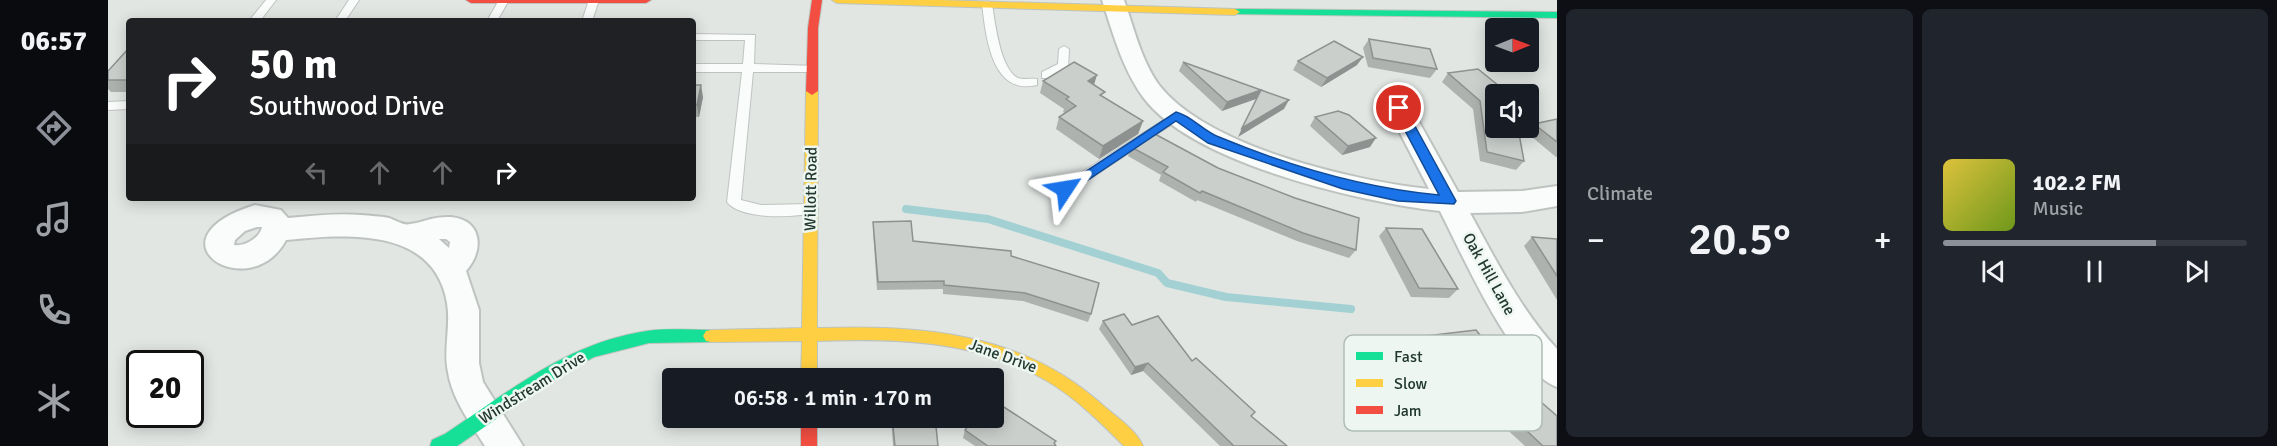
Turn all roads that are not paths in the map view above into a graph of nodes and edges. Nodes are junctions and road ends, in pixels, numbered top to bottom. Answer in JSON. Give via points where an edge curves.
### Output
{"nodes":[{"id":1,"x":271,"y":0,"type":"edge"},
{"id":2,"x":354,"y":0,"type":"edge"},
{"id":3,"x":471,"y":0,"type":"edge"},
{"id":4,"x":504,"y":0,"type":"edge"},
{"id":5,"x":594,"y":0,"type":"edge"},
{"id":6,"x":646,"y":0,"type":"edge"},
{"id":7,"x":817,"y":0,"type":"edge"},
{"id":8,"x":837,"y":0,"type":"edge"},
{"id":9,"x":987,"y":4,"type":"junction"},
{"id":10,"x":1115,"y":5,"type":"edge"},
{"id":11,"x":1557,"y":15,"type":"edge"},
{"id":12,"x":256,"y":18,"type":"edge"},
{"id":13,"x":342,"y":18,"type":"edge"},
{"id":14,"x":494,"y":18,"type":"edge"},
{"id":15,"x":588,"y":18,"type":"edge"},
{"id":16,"x":696,"y":37,"type":"edge"},
{"id":17,"x":1064,"y":49,"type":"dead end"},
{"id":18,"x":696,"y":68,"type":"edge"},
{"id":19,"x":748,"y":68,"type":"junction"},
{"id":20,"x":813,"y":68,"type":"junction"},
{"id":21,"x":1046,"y":75,"type":"dead end"},
{"id":22,"x":1033,"y":82,"type":"dead end"},
{"id":23,"x":126,"y":105,"type":"edge"},
{"id":24,"x":108,"y":106,"type":"edge"},
{"id":25,"x":1399,"y":108,"type":"dead end"},
{"id":26,"x":1176,"y":116,"type":"junction"},
{"id":27,"x":1065,"y":189,"type":"dead end"},
{"id":28,"x":1557,"y":196,"type":"edge"},
{"id":29,"x":1449,"y":201,"type":"junction"},
{"id":30,"x":811,"y":209,"type":"junction"},
{"id":31,"x":277,"y":230,"type":"dead end"},
{"id":32,"x":809,"y":335,"type":"junction"},
{"id":33,"x":1525,"y":335,"type":"edge"},
{"id":34,"x":1542,"y":355,"type":"edge"},
{"id":35,"x":809,"y":368,"type":"edge"},
{"id":36,"x":1557,"y":372,"type":"edge"},
{"id":37,"x":487,"y":416,"type":"junction"},
{"id":38,"x":809,"y":428,"type":"edge"},
{"id":39,"x":438,"y":446,"type":"edge"},
{"id":40,"x":505,"y":446,"type":"edge"},
{"id":41,"x":809,"y":446,"type":"edge"},
{"id":42,"x":1135,"y":446,"type":"edge"}],
"edges":[{"from":1,"to":12,"type":"lane"},
{"from":2,"to":13,"type":"lane"},
{"from":3,"to":4,"type":"main road"},
{"from":4,"to":5,"type":"main road"},
{"from":4,"to":14,"type":"lane"},
{"from":5,"to":6,"type":"main road"},
{"from":5,"to":15,"type":"lane"},
{"from":7,"to":20,"type":"main road","name":"Willott Road"},
{"from":8,"to":9,"type":"main road"},
{"from":9,"to":10,"type":"main road"},
{"from":9,"to":22,"type":"lane","via":[[1001,68],[1006,75]]},
{"from":10,"to":11,"type":"main road"},
{"from":10,"to":26,"type":"street","via":[[1139,70],[1152,92]]},
{"from":16,"to":19,"type":"lane","via":[[751,37]]},
{"from":17,"to":21,"type":"lane","via":[[1064,66]]},
{"from":18,"to":19,"type":"lane"},
{"from":19,"to":20,"type":"lane"},
{"from":19,"to":30,"type":"lane","via":[[734,202],[756,209]]},
{"from":20,"to":30,"type":"main road","name":"Willott Road"},
{"from":23,"to":24,"type":"lane"},
{"from":25,"to":29,"type":"street","name":"Oak Hill Lane"},
{"from":26,"to":27,"type":"lane"},
{"from":26,"to":29,"type":"street","via":[[1212,140],[1343,185]]},
{"from":28,"to":29,"type":"street","via":[[1518,202]]},
{"from":29,"to":33,"type":"street","name":"Oak Hill Lane"},
{"from":30,"to":32,"type":"main road","name":"Willott Road"},
{"from":31,"to":37,"type":"street","via":[[372,225],[411,237],[446,262],[462,302],[467,382]]},
{"from":32,"to":35,"type":"main road","name":"Willott Road"},
{"from":32,"to":37,"type":"main road","name":"Windstream Drive","via":[[662,334],[623,341],[588,352],[558,368]]},
{"from":32,"to":42,"type":"main road","name":"Jane Drive","via":[[942,337],[984,345],[1066,385]]},
{"from":34,"to":36,"type":"street","name":"Oak Hill Lane"},
{"from":37,"to":39,"type":"main road","name":"Windstream Drive"},
{"from":37,"to":40,"type":"street"},
{"from":38,"to":41,"type":"main road"}]}
